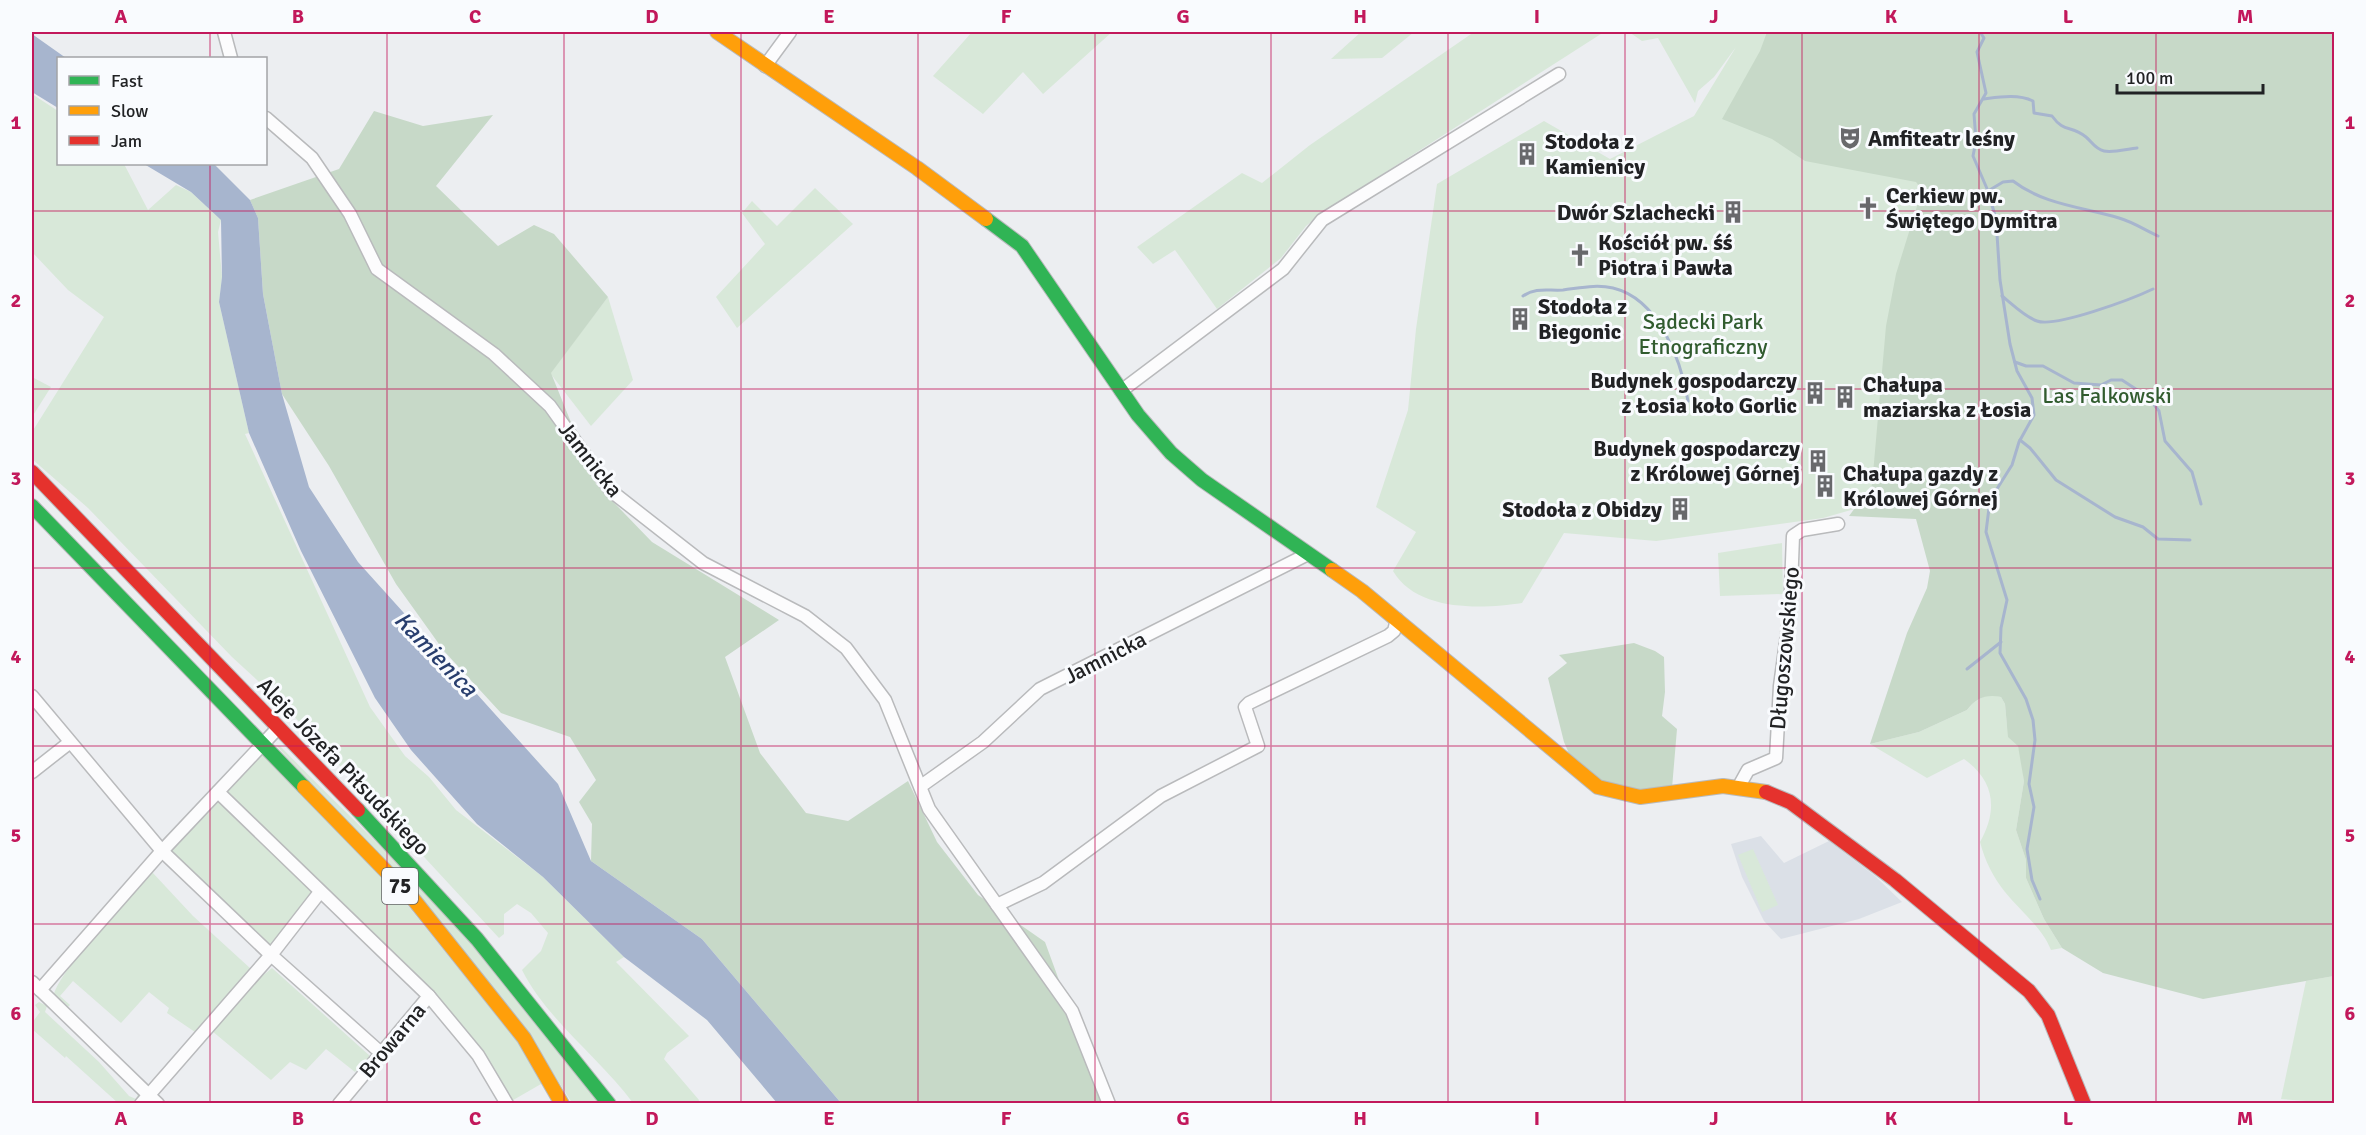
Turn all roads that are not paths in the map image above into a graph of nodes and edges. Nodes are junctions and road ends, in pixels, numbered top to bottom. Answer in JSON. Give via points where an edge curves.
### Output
{"nodes":[{"id":1,"x":224,"y":32,"type":"edge"},
{"id":2,"x":717,"y":32,"type":"edge"},
{"id":3,"x":790,"y":32,"type":"edge"},
{"id":4,"x":733,"y":36,"type":"edge"},
{"id":5,"x":231,"y":57,"type":"edge"},
{"id":6,"x":765,"y":66,"type":"junction"},
{"id":7,"x":1559,"y":74,"type":"dead end"},
{"id":8,"x":267,"y":119,"type":"edge"},
{"id":9,"x":1121,"y":391,"type":"junction"},
{"id":10,"x":32,"y":472,"type":"edge"},
{"id":11,"x":32,"y":506,"type":"edge"},
{"id":12,"x":1838,"y":524,"type":"dead end"},
{"id":13,"x":1306,"y":555,"type":"junction"},
{"id":14,"x":1397,"y":619,"type":"junction"},
{"id":15,"x":32,"y":696,"type":"edge"},
{"id":16,"x":278,"y":728,"type":"junction"},
{"id":17,"x":69,"y":743,"type":"junction"},
{"id":18,"x":263,"y":744,"type":"junction"},
{"id":19,"x":32,"y":772,"type":"edge"},
{"id":20,"x":921,"y":786,"type":"junction"},
{"id":21,"x":1738,"y":788,"type":"junction"},
{"id":22,"x":219,"y":792,"type":"junction"},
{"id":23,"x":162,"y":851,"type":"junction"},
{"id":24,"x":320,"y":892,"type":"junction"},
{"id":25,"x":998,"y":904,"type":"junction"},
{"id":26,"x":271,"y":955,"type":"junction"},
{"id":27,"x":36,"y":986,"type":"edge"},
{"id":28,"x":429,"y":996,"type":"junction"},
{"id":29,"x":381,"y":1053,"type":"junction"},
{"id":30,"x":149,"y":1101,"type":"edge"},
{"id":31,"x":339,"y":1104,"type":"edge"},
{"id":32,"x":507,"y":1104,"type":"edge"},
{"id":33,"x":562,"y":1104,"type":"edge"},
{"id":34,"x":609,"y":1104,"type":"edge"},
{"id":35,"x":1109,"y":1104,"type":"edge"},
{"id":36,"x":2084,"y":1104,"type":"edge"}],
"edges":[{"from":1,"to":5,"type":"street"},
{"from":2,"to":4,"type":"street"},
{"from":3,"to":6,"type":"street"},
{"from":4,"to":6,"type":"street"},
{"from":6,"to":9,"type":"street","via":[[917,168],[1022,246]]},
{"from":7,"to":9,"type":"street","via":[[1323,220],[1283,269]]},
{"from":8,"to":20,"type":"street","name":"Jamnicka","via":[[312,158],[350,214],[377,269],[494,354],[550,406],[611,490],[703,562],[805,616],[846,648],[885,699]]},
{"from":9,"to":13,"type":"street","via":[[1171,453]]},
{"from":10,"to":16,"type":"street","name":"Aleje Józefa Piłsudskiego","number":"75"},
{"from":11,"to":18,"type":"street","name":"Aleje Józefa Piłsudskiego","number":"75"},
{"from":12,"to":21,"type":"street","name":"Długoszowskiego","via":[[1802,530],[1793,536],[1776,758],[1748,770]]},
{"from":13,"to":14,"type":"street"},
{"from":13,"to":20,"type":"street","name":"Jamnicka","via":[[1040,689],[983,742]]},
{"from":14,"to":21,"type":"street","via":[[1598,787],[1640,798],[1723,786]]},
{"from":14,"to":25,"type":"street","via":[[1389,636],[1249,703],[1245,707],[1258,746],[1161,796],[1043,883]]},
{"from":15,"to":17,"type":"street"},
{"from":16,"to":18,"type":"street"},
{"from":16,"to":34,"type":"street","name":"Aleje Józefa Piłsudskiego","number":"75","via":[[470,931]]},
{"from":17,"to":19,"type":"street"},
{"from":17,"to":23,"type":"street"},
{"from":18,"to":22,"type":"street"},
{"from":18,"to":33,"type":"street","name":"Aleje Józefa Piłsudskiego","number":"75","via":[[414,900],[524,1038]]},
{"from":20,"to":25,"type":"street","name":"Jamnicka","via":[[929,809]]},
{"from":21,"to":36,"type":"street","via":[[1757,789],[1790,802],[1895,880],[2029,991],[2048,1015]]},
{"from":22,"to":23,"type":"street"},
{"from":22,"to":24,"type":"street"},
{"from":23,"to":26,"type":"street"},
{"from":23,"to":27,"type":"street"},
{"from":24,"to":26,"type":"street"},
{"from":24,"to":28,"type":"street"},
{"from":25,"to":35,"type":"street","name":"Jamnicka","via":[[1072,1011]]},
{"from":26,"to":29,"type":"street"},
{"from":26,"to":30,"type":"street"},
{"from":27,"to":30,"type":"street"},
{"from":28,"to":29,"type":"street","name":"Browarna"},
{"from":28,"to":32,"type":"street","name":"Browarna","via":[[478,1055]]},
{"from":29,"to":31,"type":"street","name":"Browarna"}]}
